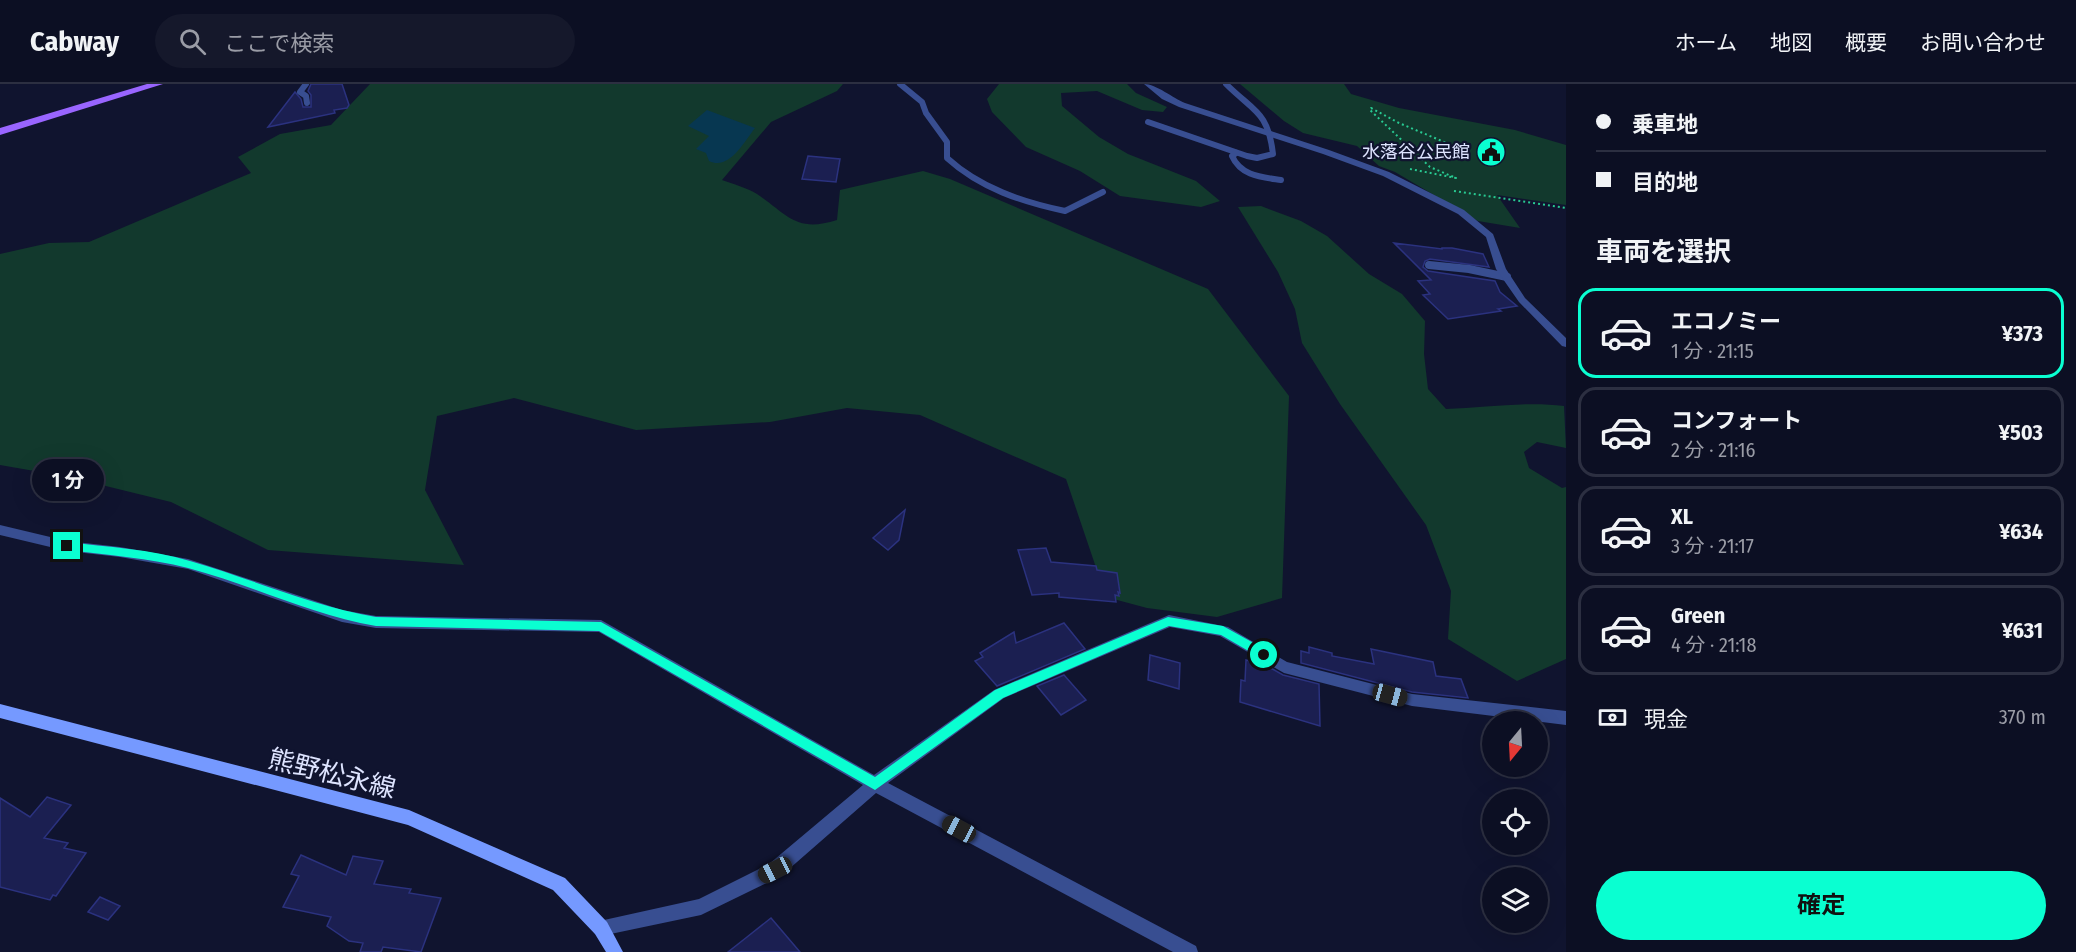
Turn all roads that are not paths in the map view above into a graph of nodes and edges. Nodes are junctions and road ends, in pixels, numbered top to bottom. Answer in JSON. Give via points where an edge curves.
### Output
{"nodes":[{"id":1,"x":158,"y":84,"type":"edge"},
{"id":2,"x":306,"y":84,"type":"edge"},
{"id":3,"x":900,"y":84,"type":"edge"},
{"id":4,"x":1148,"y":84,"type":"edge"},
{"id":5,"x":1226,"y":84,"type":"edge"},
{"id":6,"x":307,"y":103,"type":"dead end"},
{"id":7,"x":1148,"y":122,"type":"dead end"},
{"id":8,"x":0,"y":132,"type":"edge"},
{"id":9,"x":1272,"y":136,"type":"junction"},
{"id":10,"x":1236,"y":153,"type":"junction"},
{"id":11,"x":1281,"y":180,"type":"dead end"},
{"id":12,"x":1103,"y":192,"type":"dead end"},
{"id":13,"x":1429,"y":265,"type":"dead end"},
{"id":14,"x":1507,"y":277,"type":"junction"},
{"id":15,"x":1566,"y":344,"type":"edge"},
{"id":16,"x":0,"y":530,"type":"edge"},
{"id":17,"x":0,"y":711,"type":"edge"},
{"id":18,"x":1566,"y":718,"type":"edge"},
{"id":19,"x":875,"y":784,"type":"junction"},
{"id":20,"x":601,"y":928,"type":"junction"},
{"id":21,"x":615,"y":952,"type":"edge"},
{"id":22,"x":1190,"y":952,"type":"edge"}],
"edges":[{"from":1,"to":8,"type":"main road"},
{"from":2,"to":6,"type":"lane","via":[[300,92]]},
{"from":3,"to":12,"type":"lane","via":[[922,102],[947,142],[947,158],[978,180],[1065,212]]},
{"from":4,"to":9,"type":"street","via":[[1182,105]]},
{"from":5,"to":9,"type":"lane","via":[[1266,118]]},
{"from":7,"to":10,"type":"lane"},
{"from":9,"to":10,"type":"lane","via":[[1272,154],[1268,157]]},
{"from":9,"to":14,"type":"street","via":[[1386,174],[1461,212],[1490,236]]},
{"from":10,"to":11,"type":"lane","via":[[1232,156],[1234,164],[1241,170]]},
{"from":13,"to":14,"type":"lane"},
{"from":14,"to":15,"type":"street","via":[[1522,300]]},
{"from":16,"to":19,"type":"street","via":[[67,546],[188,564],[342,616],[376,622],[601,627]]},
{"from":17,"to":20,"type":"main road","name":"熊野松永線","via":[[409,818],[560,884]]},
{"from":18,"to":19,"type":"street","via":[[1412,700],[1284,667],[1223,631],[1168,621],[999,694]]},
{"from":19,"to":20,"type":"street","via":[[775,870],[701,907]]},
{"from":19,"to":22,"type":"street"},
{"from":20,"to":21,"type":"main road","name":"熊野松永線"}]}
